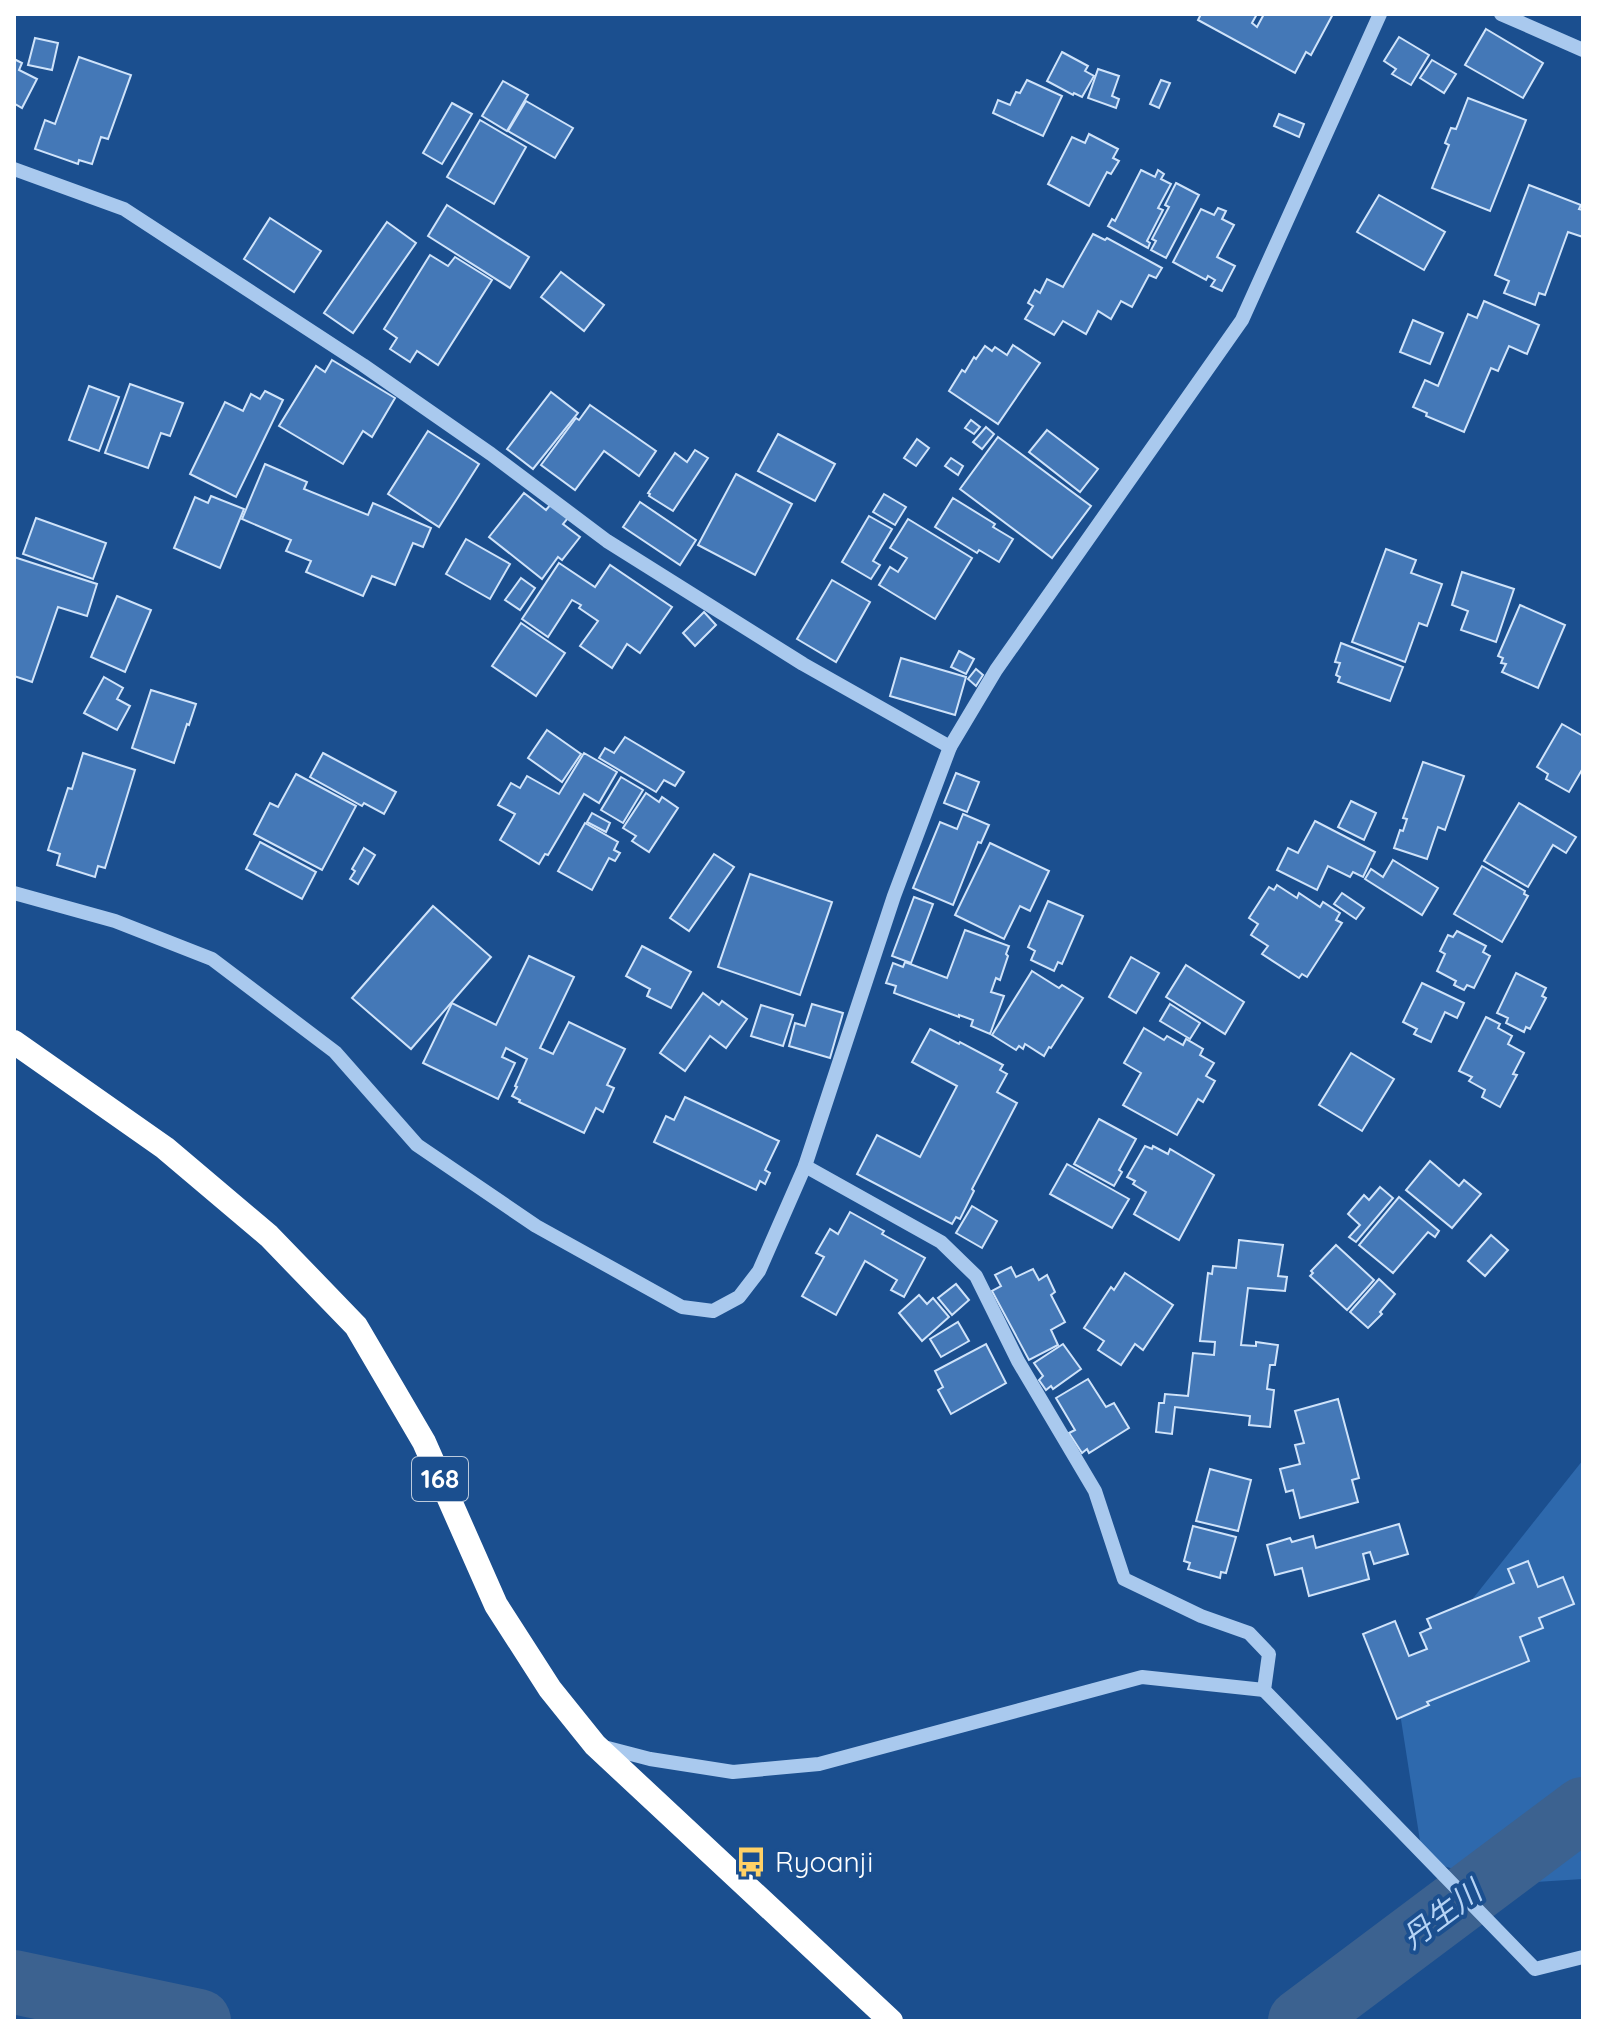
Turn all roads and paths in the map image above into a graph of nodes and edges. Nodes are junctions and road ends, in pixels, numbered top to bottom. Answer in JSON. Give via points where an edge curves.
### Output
{"nodes":[{"id":1,"x":1380,"y":14,"type":"edge"},
{"id":2,"x":1501,"y":14,"type":"edge"},
{"id":3,"x":1583,"y":50,"type":"edge"},
{"id":4,"x":14,"y":169,"type":"edge"},
{"id":5,"x":950,"y":747,"type":"junction"},
{"id":6,"x":14,"y":893,"type":"edge"},
{"id":7,"x":14,"y":1042,"type":"edge"},
{"id":8,"x":805,"y":1166,"type":"junction"},
{"id":9,"x":1264,"y":1690,"type":"junction"},
{"id":10,"x":595,"y":1745,"type":"junction"},
{"id":11,"x":1583,"y":1957,"type":"edge"},
{"id":12,"x":891,"y":2021,"type":"edge"}],
"edges":[{"from":1,"to":5,"type":"street","via":[[1242,320],[996,670]]},
{"from":2,"to":3,"type":"street"},
{"from":4,"to":5,"type":"street","via":[[124,209],[363,365],[607,541],[803,664]]},
{"from":5,"to":8,"type":"street","via":[[894,896]]},
{"from":6,"to":8,"type":"street","via":[[115,921],[212,959],[335,1052],[417,1145],[536,1226],[682,1307],[713,1311],[739,1297],[759,1271]]},
{"from":7,"to":10,"type":"highway","number":"168","via":[[177,1158],[269,1236],[356,1326],[424,1442],[496,1605],[550,1689]]},
{"from":8,"to":9,"type":"street","via":[[941,1242],[976,1276],[1018,1361],[1095,1491],[1124,1579],[1249,1633],[1269,1654]]},
{"from":9,"to":10,"type":"street","via":[[1142,1677],[819,1764],[733,1772]]},
{"from":9,"to":11,"type":"street","via":[[1535,1969]]},
{"from":10,"to":12,"type":"highway","number":"168"}]}
